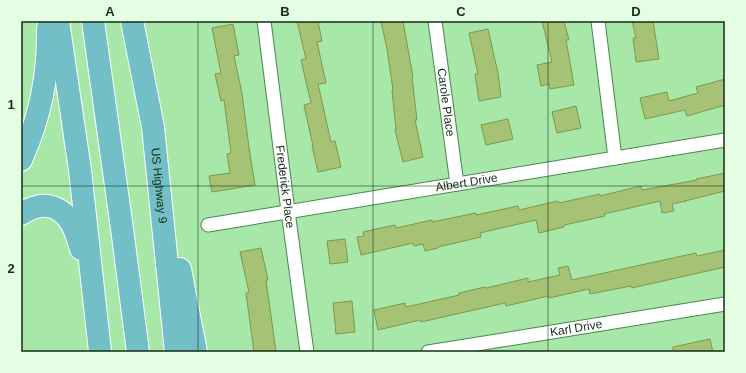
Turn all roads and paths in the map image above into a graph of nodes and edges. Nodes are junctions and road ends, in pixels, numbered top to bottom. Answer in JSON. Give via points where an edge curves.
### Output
{"nodes":[{"id":1,"x":48,"y":21,"type":"edge"},
{"id":2,"x":58,"y":21,"type":"edge"},
{"id":3,"x":93,"y":21,"type":"edge"},
{"id":4,"x":132,"y":21,"type":"edge"},
{"id":5,"x":264,"y":21,"type":"edge"},
{"id":6,"x":435,"y":21,"type":"edge"},
{"id":7,"x":598,"y":21,"type":"edge"},
{"id":8,"x":153,"y":126,"type":"junction"},
{"id":9,"x":725,"y":140,"type":"edge"},
{"id":10,"x":615,"y":158,"type":"junction"},
{"id":11,"x":21,"y":160,"type":"edge"},
{"id":12,"x":457,"y":184,"type":"junction"},
{"id":13,"x":288,"y":211,"type":"junction"},
{"id":14,"x":21,"y":214,"type":"edge"},
{"id":15,"x":208,"y":225,"type":"dead end"},
{"id":16,"x":725,"y":304,"type":"edge"},
{"id":17,"x":95,"y":305,"type":"junction"},
{"id":18,"x":100,"y":352,"type":"edge"},
{"id":19,"x":138,"y":352,"type":"edge"},
{"id":20,"x":176,"y":352,"type":"edge"},
{"id":21,"x":196,"y":352,"type":"edge"},
{"id":22,"x":307,"y":352,"type":"edge"},
{"id":23,"x":428,"y":352,"type":"edge"}],
"edges":[{"from":1,"to":11,"type":"highway","via":[[48,55],[43,94]]},
{"from":2,"to":17,"type":"highway","via":[[80,170]]},
{"from":3,"to":19,"type":"highway"},
{"from":4,"to":8,"type":"highway","name":"US Highway 9"},
{"from":5,"to":13,"type":"street","name":"Frederick Place"},
{"from":6,"to":12,"type":"street","name":"Carole Place"},
{"from":7,"to":10,"type":"street"},
{"from":8,"to":20,"type":"highway","name":"US Highway 9"},
{"from":8,"to":21,"type":"highway"},
{"from":9,"to":10,"type":"street","name":"Albert Drive"},
{"from":10,"to":12,"type":"street","name":"Albert Drive"},
{"from":12,"to":13,"type":"street","name":"Albert Drive"},
{"from":13,"to":15,"type":"street","name":"Albert Drive"},
{"from":13,"to":22,"type":"street","name":"Frederick Place"},
{"from":14,"to":17,"type":"highway","via":[[33,207],[45,206],[63,212],[77,237]]},
{"from":16,"to":23,"type":"street","name":"Karl Drive"},
{"from":17,"to":18,"type":"highway"}]}
